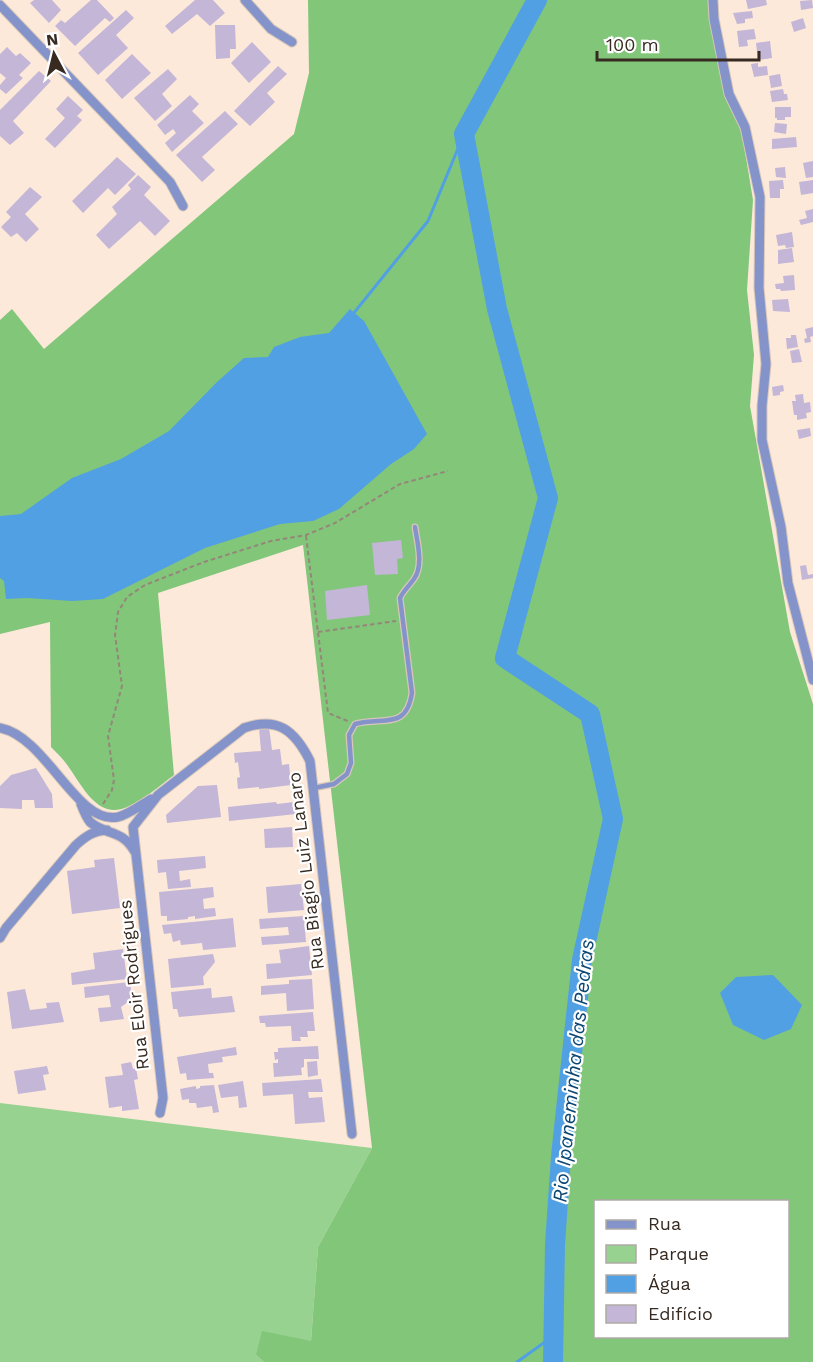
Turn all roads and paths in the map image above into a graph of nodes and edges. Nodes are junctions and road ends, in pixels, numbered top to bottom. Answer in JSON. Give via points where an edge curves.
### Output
{"nodes":[{"id":1,"x":245,"y":0,"type":"edge"},
{"id":2,"x":713,"y":0,"type":"edge"},
{"id":3,"x":0,"y":5,"type":"edge"},
{"id":4,"x":292,"y":42,"type":"dead end"},
{"id":5,"x":183,"y":206,"type":"dead end"},
{"id":6,"x":448,"y":471,"type":"dead end"},
{"id":7,"x":415,"y":527,"type":"dead end"},
{"id":8,"x":306,"y":535,"type":"junction"},
{"id":9,"x":402,"y":620,"type":"junction"},
{"id":10,"x":318,"y":632,"type":"junction"},
{"id":11,"x":813,"y":680,"type":"edge"},
{"id":12,"x":355,"y":724,"type":"junction"},
{"id":13,"x":0,"y":728,"type":"edge"},
{"id":14,"x":314,"y":788,"type":"junction"},
{"id":15,"x":158,"y":795,"type":"junction"},
{"id":16,"x":89,"y":811,"type":"junction"},
{"id":17,"x":119,"y":817,"type":"junction"},
{"id":18,"x":133,"y":827,"type":"junction"},
{"id":19,"x":107,"y":830,"type":"junction"},
{"id":20,"x":119,"y":835,"type":"junction"},
{"id":21,"x":75,"y":845,"type":"junction"},
{"id":22,"x":136,"y":854,"type":"junction"},
{"id":23,"x":0,"y":938,"type":"edge"},
{"id":24,"x":160,"y":1113,"type":"dead end"},
{"id":25,"x":352,"y":1134,"type":"dead end"}],
"edges":[{"from":1,"to":4,"type":"street","via":[[271,29]]},
{"from":2,"to":11,"type":"street","via":[[729,94],[745,127],[760,196],[759,288],[766,364],[762,440],[781,527],[788,583]]},
{"from":3,"to":5,"type":"street","via":[[170,182]]},
{"from":6,"to":8,"type":"path","via":[[400,484],[335,524]]},
{"from":7,"to":9,"type":"lane","via":[[419,562],[415,578],[400,598]]},
{"from":8,"to":10,"type":"path"},
{"from":8,"to":16,"type":"path","via":[[271,541],[204,562],[145,585],[127,597],[118,612],[115,635],[122,686],[108,736],[114,780],[104,803]]},
{"from":9,"to":10,"type":"path"},
{"from":9,"to":12,"type":"lane","via":[[412,693],[410,706],[404,715],[393,720]]},
{"from":10,"to":12,"type":"path","via":[[328,713]]},
{"from":12,"to":14,"type":"lane","via":[[349,735],[351,763],[347,774],[334,784]]},
{"from":13,"to":16,"type":"street","via":[[24,737],[35,747]]},
{"from":14,"to":15,"type":"street","name":"Rua Biagio Luiz Lanaro","via":[[310,761],[293,733],[270,723],[256,723],[244,728]]},
{"from":14,"to":25,"type":"street","name":"Rua Biagio Luiz Lanaro"},
{"from":15,"to":17,"type":"street","name":"Rua Biagio Luiz Lanaro"},
{"from":15,"to":18,"type":"street","name":"Rua Biagio Luiz Lanaro"},
{"from":16,"to":17,"type":"street"},
{"from":16,"to":19,"type":"street","via":[[91,822]]},
{"from":16,"to":21,"type":"street"},
{"from":17,"to":18,"type":"street","via":[[130,818]]},
{"from":17,"to":20,"type":"street","via":[[114,821]]},
{"from":18,"to":20,"type":"street","via":[[129,834]]},
{"from":18,"to":22,"type":"street","name":"Rua Eloir Rodrigues"},
{"from":19,"to":20,"type":"street"},
{"from":19,"to":21,"type":"street","via":[[87,834]]},
{"from":20,"to":22,"type":"street"},
{"from":21,"to":23,"type":"street"},
{"from":22,"to":24,"type":"street","name":"Rua Eloir Rodrigues","via":[[163,1098]]}]}
